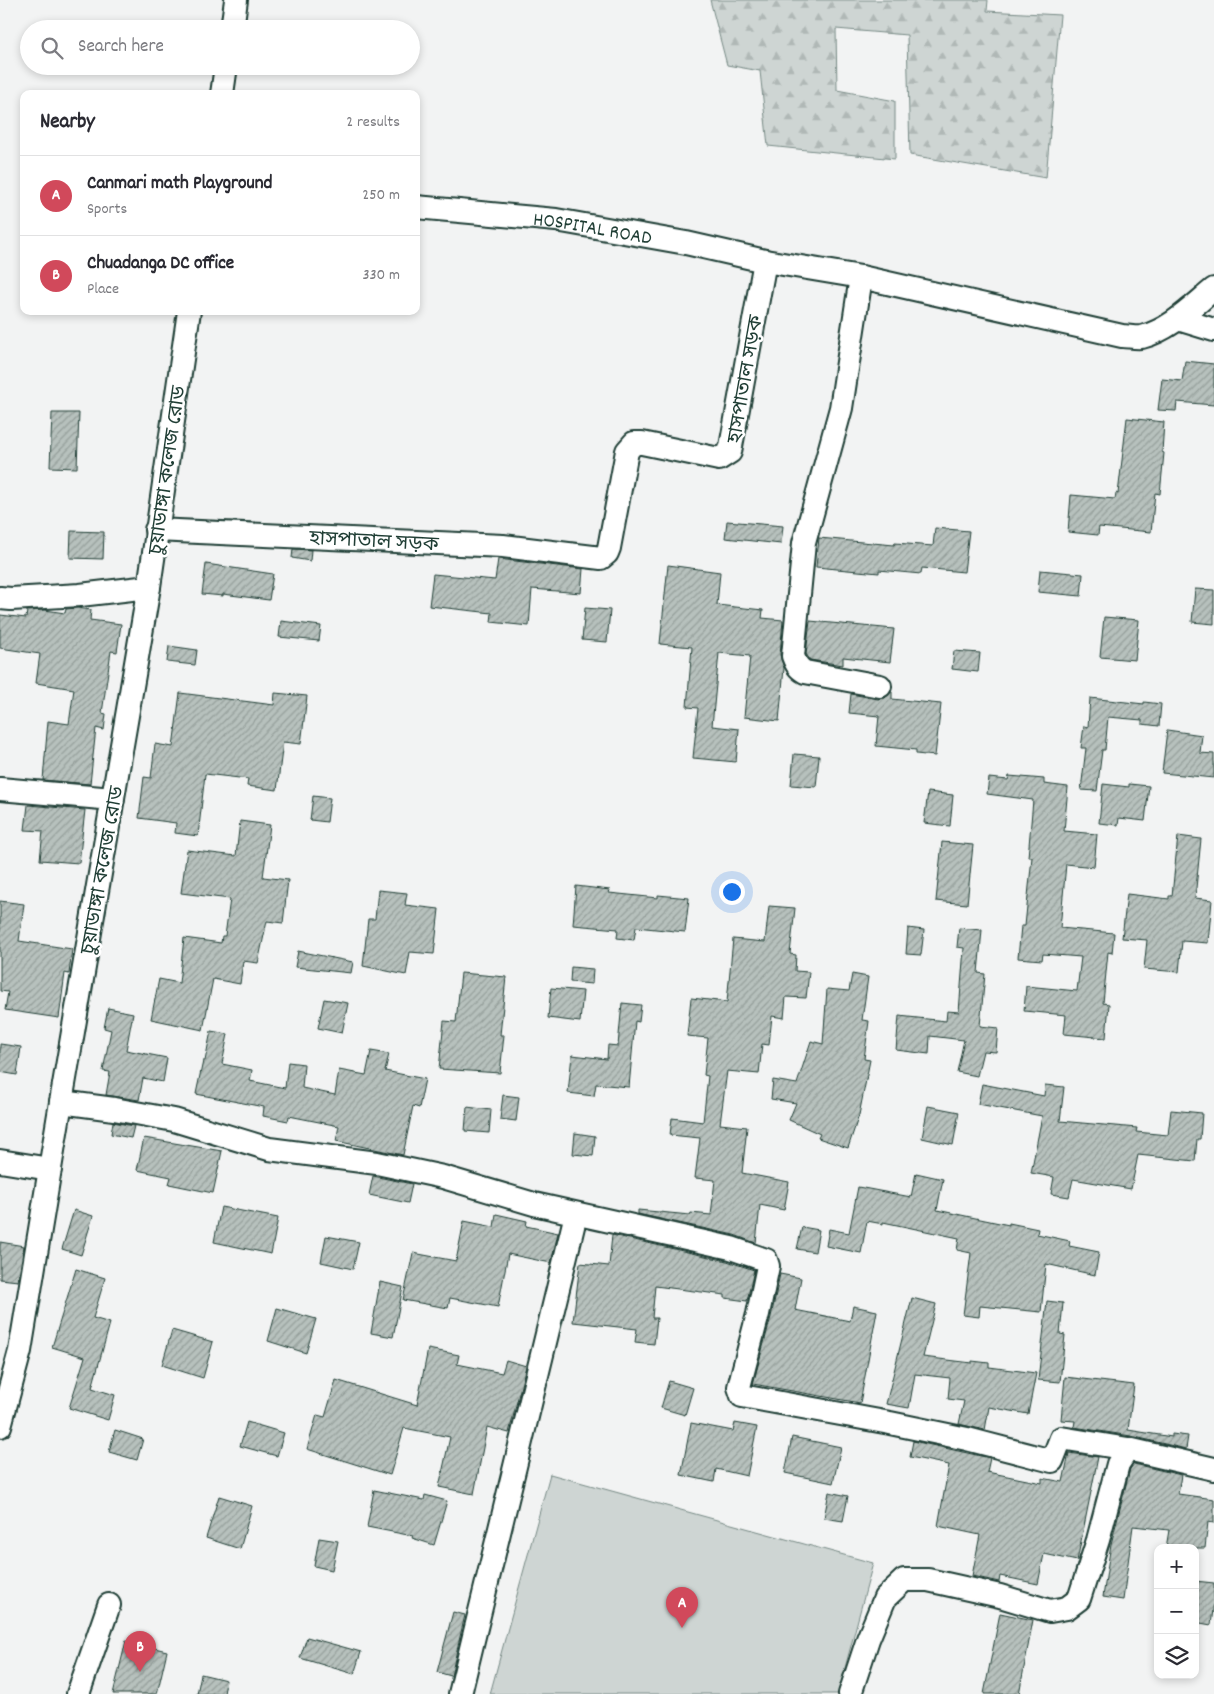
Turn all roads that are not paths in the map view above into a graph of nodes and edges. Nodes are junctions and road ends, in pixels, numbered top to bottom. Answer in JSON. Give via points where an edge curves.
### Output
{"nodes":[{"id":1,"x":236,"y":0,"type":"edge"},
{"id":2,"x":233,"y":20,"type":"edge"},
{"id":3,"x":225,"y":75,"type":"edge"},
{"id":4,"x":223,"y":90,"type":"edge"},
{"id":5,"x":420,"y":206,"type":"edge"},
{"id":6,"x":765,"y":260,"type":"junction"},
{"id":7,"x":862,"y":277,"type":"junction"},
{"id":8,"x":1214,"y":288,"type":"edge"},
{"id":9,"x":188,"y":315,"type":"edge"},
{"id":10,"x":1178,"y":319,"type":"junction"},
{"id":11,"x":1214,"y":330,"type":"edge"},
{"id":12,"x":156,"y":530,"type":"junction"},
{"id":13,"x":149,"y":587,"type":"junction"},
{"id":14,"x":0,"y":598,"type":"edge"},
{"id":15,"x":880,"y":686,"type":"dead end"},
{"id":16,"x":0,"y":789,"type":"edge"},
{"id":17,"x":113,"y":799,"type":"junction"},
{"id":18,"x":61,"y":1102,"type":"junction"},
{"id":19,"x":0,"y":1161,"type":"edge"},
{"id":20,"x":50,"y":1169,"type":"junction"},
{"id":21,"x":576,"y":1214,"type":"junction"},
{"id":22,"x":0,"y":1426,"type":"edge"},
{"id":23,"x":1128,"y":1449,"type":"junction"},
{"id":24,"x":1214,"y":1469,"type":"edge"},
{"id":25,"x":109,"y":1605,"type":"dead end"},
{"id":26,"x":78,"y":1694,"type":"edge"},
{"id":27,"x":460,"y":1694,"type":"edge"},
{"id":28,"x":850,"y":1694,"type":"edge"}],
"edges":[{"from":1,"to":2,"type":"street"},
{"from":3,"to":4,"type":"street"},
{"from":5,"to":6,"type":"street","name":"HOSPITAL ROAD","via":[[556,220]]},
{"from":6,"to":7,"type":"street"},
{"from":6,"to":12,"type":"street","name":"হাসপাতাল সড়ক","via":[[730,452],[719,459],[634,443],[627,451],[609,548],[601,558],[503,546]]},
{"from":7,"to":10,"type":"street","via":[[1122,336],[1140,338]]},
{"from":7,"to":15,"type":"street","via":[[841,408],[804,543],[794,656],[797,665],[806,672]]},
{"from":8,"to":10,"type":"street"},
{"from":9,"to":12,"type":"street","name":"চুয়াডাঙ্গা কলেজ রোড"},
{"from":10,"to":11,"type":"street"},
{"from":12,"to":13,"type":"street","name":"চুয়াডাঙ্গা কলেজ রোড"},
{"from":13,"to":14,"type":"street","via":[[80,595]]},
{"from":13,"to":17,"type":"street","name":"চুয়াডাঙ্গা কলেজ রোড"},
{"from":16,"to":17,"type":"street"},
{"from":17,"to":18,"type":"street","name":"চুয়াডাঙ্গা কলেজ রোড"},
{"from":18,"to":20,"type":"street","name":"চুয়াডাঙ্গা কলেজ রোড"},
{"from":18,"to":21,"type":"street","via":[[174,1120],[269,1149],[377,1163],[443,1177]]},
{"from":19,"to":20,"type":"street"},
{"from":20,"to":22,"type":"street","name":"চুয়াডাঙ্গা কলেজ রোড","via":[[20,1351]]},
{"from":21,"to":23,"type":"street","via":[[731,1248],[766,1260],[768,1266],[758,1314],[739,1387],[742,1396],[929,1431],[1052,1461],[1061,1438]]},
{"from":21,"to":27,"type":"street"},
{"from":23,"to":24,"type":"street"},
{"from":23,"to":28,"type":"street","via":[[1118,1464],[1078,1599],[1067,1608],[1050,1610],[928,1580],[904,1580],[885,1598]]},
{"from":25,"to":26,"type":"street"}]}
